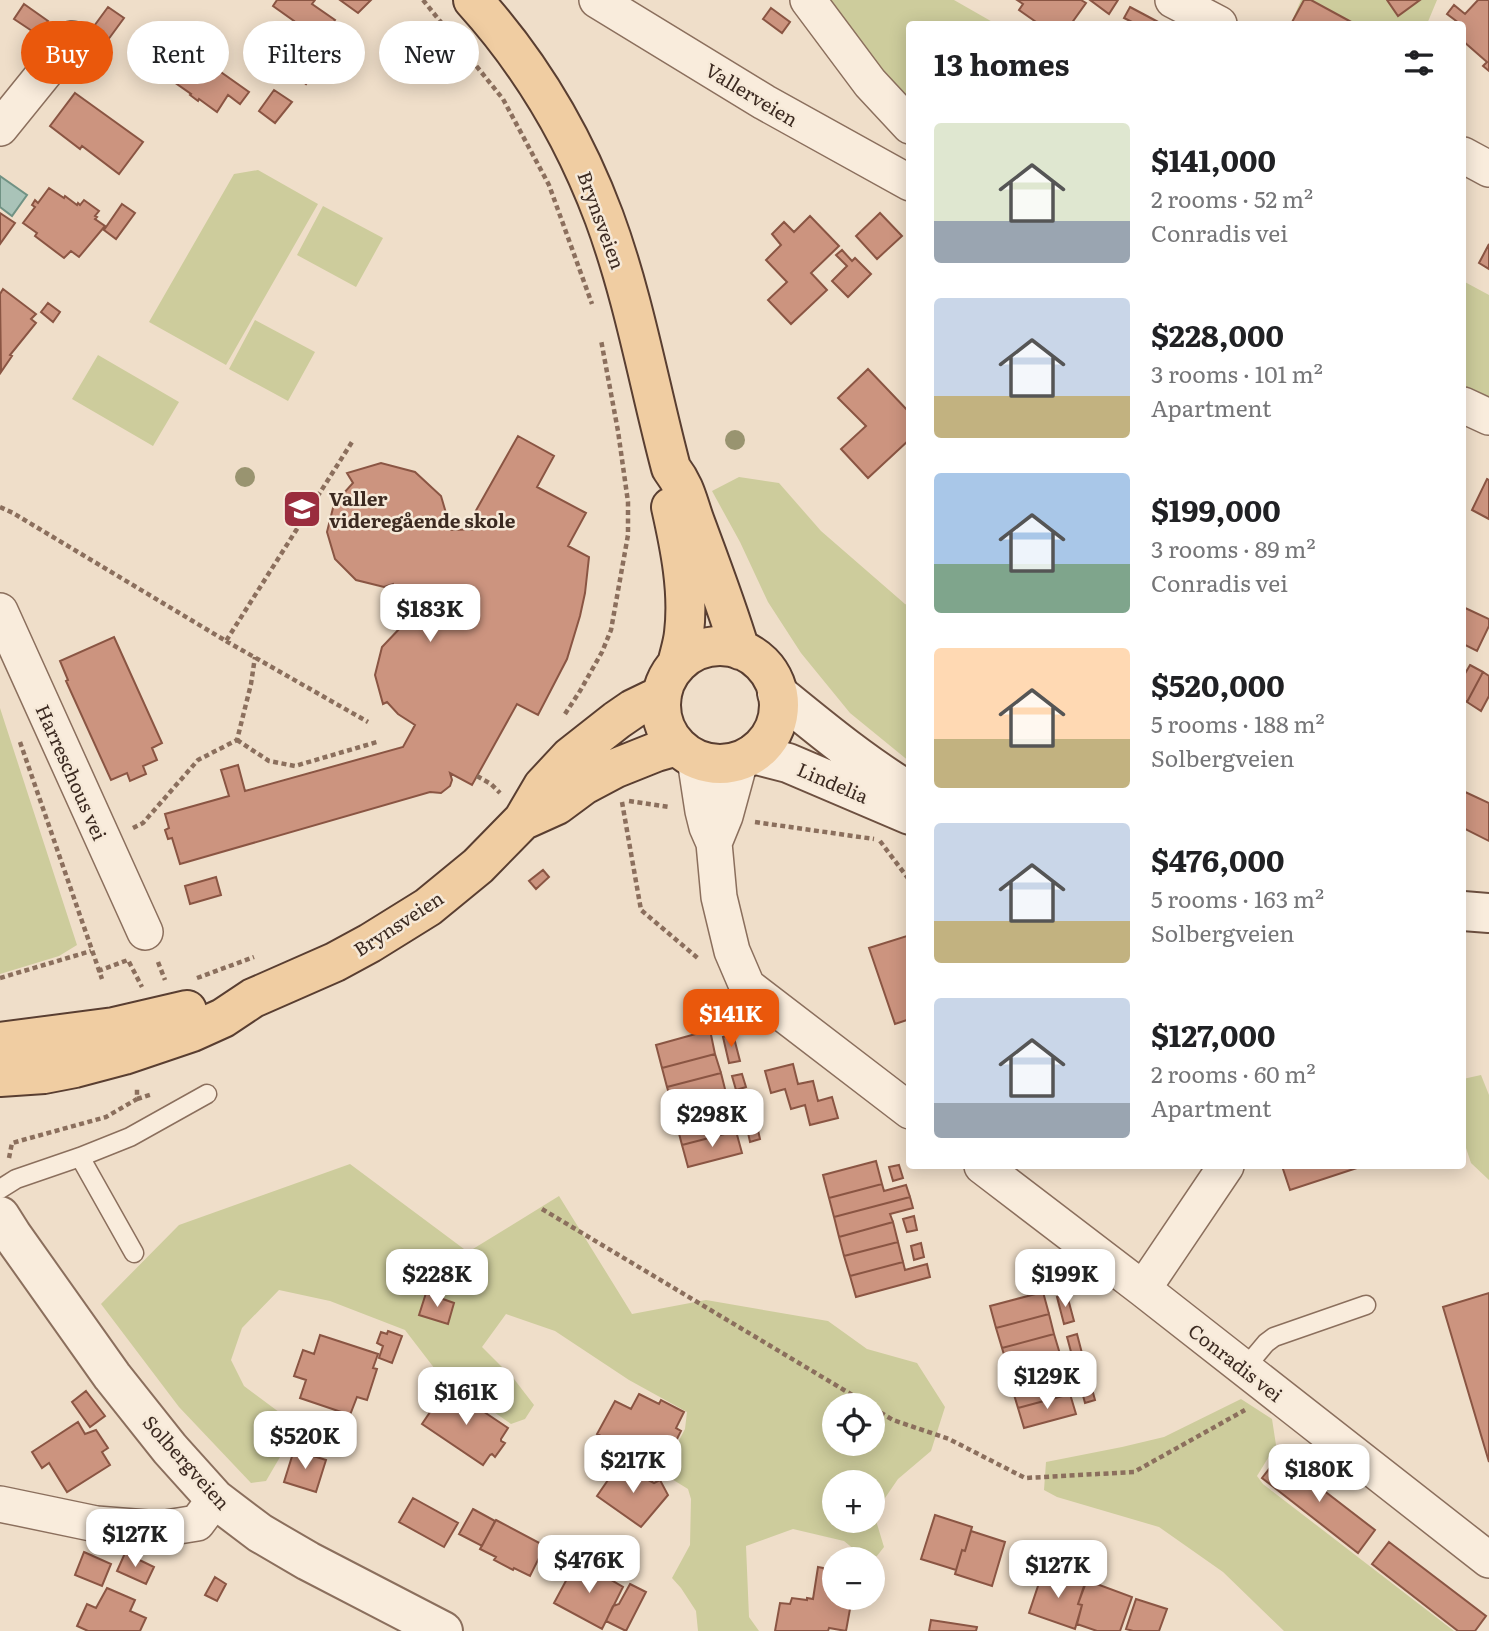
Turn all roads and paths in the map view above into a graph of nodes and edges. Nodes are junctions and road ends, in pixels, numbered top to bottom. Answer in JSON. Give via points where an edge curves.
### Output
{"nodes":[{"id":1,"x":423,"y":0,"type":"edge"},
{"id":2,"x":473,"y":0,"type":"edge"},
{"id":3,"x":597,"y":0,"type":"edge"},
{"id":4,"x":808,"y":0,"type":"edge"},
{"id":5,"x":1173,"y":0,"type":"edge"},
{"id":6,"x":1213,"y":21,"type":"edge"},
{"id":7,"x":36,"y":84,"type":"edge"},
{"id":8,"x":906,"y":122,"type":"edge"},
{"id":9,"x":0,"y":128,"type":"edge"},
{"id":10,"x":1466,"y":157,"type":"edge"},
{"id":11,"x":1489,"y":169,"type":"edge"},
{"id":12,"x":906,"y":181,"type":"edge"},
{"id":13,"x":597,"y":316,"type":"dead end"},
{"id":14,"x":599,"y":328,"type":"dead end"},
{"id":15,"x":1466,"y":406,"type":"edge"},
{"id":16,"x":1489,"y":417,"type":"edge"},
{"id":17,"x":352,"y":442,"type":"dead end"},
{"id":18,"x":671,"y":468,"type":"junction"},
{"id":19,"x":0,"y":507,"type":"edge"},
{"id":20,"x":0,"y":611,"type":"edge"},
{"id":21,"x":226,"y":641,"type":"junction"},
{"id":22,"x":740,"y":650,"type":"junction"},
{"id":23,"x":256,"y":657,"type":"junction"},
{"id":24,"x":669,"y":680,"type":"junction"},
{"id":25,"x":778,"y":693,"type":"junction"},
{"id":26,"x":565,"y":714,"type":"dead end"},
{"id":27,"x":368,"y":722,"type":"dead end"},
{"id":28,"x":19,"y":738,"type":"dead end"},
{"id":29,"x":237,"y":740,"type":"junction"},
{"id":30,"x":377,"y":742,"type":"dead end"},
{"id":31,"x":686,"y":753,"type":"junction"},
{"id":32,"x":747,"y":758,"type":"junction"},
{"id":33,"x":477,"y":776,"type":"dead end"},
{"id":34,"x":906,"y":790,"type":"edge"},
{"id":35,"x":612,"y":801,"type":"dead end"},
{"id":36,"x":622,"y":801,"type":"junction"},
{"id":37,"x":506,"y":804,"type":"junction"},
{"id":38,"x":681,"y":808,"type":"dead end"},
{"id":39,"x":746,"y":820,"type":"dead end"},
{"id":40,"x":900,"y":828,"type":"edge"},
{"id":41,"x":880,"y":840,"type":"junction"},
{"id":42,"x":103,"y":841,"type":"junction"},
{"id":43,"x":714,"y":843,"type":"junction"},
{"id":44,"x":906,"y":876,"type":"edge"},
{"id":45,"x":1466,"y":911,"type":"edge"},
{"id":46,"x":1489,"y":913,"type":"edge"},
{"id":47,"x":145,"y":932,"type":"dead end"},
{"id":48,"x":91,"y":951,"type":"junction"},
{"id":49,"x":264,"y":953,"type":"dead end"},
{"id":50,"x":98,"y":971,"type":"junction"},
{"id":51,"x":0,"y":978,"type":"edge"},
{"id":52,"x":102,"y":979,"type":"dead end"},
{"id":53,"x":194,"y":979,"type":"dead end"},
{"id":54,"x":747,"y":986,"type":"junction"},
{"id":55,"x":137,"y":994,"type":"dead end"},
{"id":56,"x":253,"y":998,"type":"junction"},
{"id":57,"x":0,"y":1042,"type":"edge"},
{"id":58,"x":0,"y":1077,"type":"edge"},
{"id":59,"x":137,"y":1082,"type":"dead end"},
{"id":60,"x":156,"y":1093,"type":"dead end"},
{"id":61,"x":207,"y":1094,"type":"dead end"},
{"id":62,"x":136,"y":1099,"type":"junction"},
{"id":63,"x":906,"y":1108,"type":"edge"},
{"id":64,"x":80,"y":1157,"type":"junction"},
{"id":65,"x":9,"y":1162,"type":"dead end"},
{"id":66,"x":986,"y":1169,"type":"edge"},
{"id":67,"x":1224,"y":1169,"type":"edge"},
{"id":68,"x":0,"y":1189,"type":"edge"},
{"id":69,"x":542,"y":1209,"type":"dead end"},
{"id":70,"x":0,"y":1216,"type":"edge"},
{"id":71,"x":134,"y":1253,"type":"dead end"},
{"id":72,"x":1143,"y":1289,"type":"junction"},
{"id":73,"x":1366,"y":1305,"type":"dead end"},
{"id":74,"x":1245,"y":1368,"type":"junction"},
{"id":75,"x":849,"y":1393,"type":"edge"},
{"id":76,"x":1277,"y":1393,"type":"junction"},
{"id":77,"x":885,"y":1415,"type":"edge"},
{"id":78,"x":215,"y":1499,"type":"junction"},
{"id":79,"x":0,"y":1504,"type":"edge"},
{"id":80,"x":1489,"y":1560,"type":"edge"},
{"id":81,"x":399,"y":1621,"type":"edge"},
{"id":82,"x":443,"y":1631,"type":"edge"}],
"edges":[{"from":1,"to":13,"type":"path","via":[[503,100],[549,185]]},
{"from":2,"to":18,"type":"main road","name":"Brynsveien","via":[[532,75],[583,167],[604,216]]},
{"from":3,"to":12,"type":"street","name":"Vallerveien","via":[[764,102]]},
{"from":4,"to":8,"type":"street","via":[[870,83]]},
{"from":5,"to":6,"type":"street"},
{"from":7,"to":9,"type":"street"},
{"from":10,"to":11,"type":"street"},
{"from":14,"to":26,"type":"path","via":[[628,502],[628,535],[611,630]]},
{"from":15,"to":16,"type":"street"},
{"from":17,"to":21,"type":"path"},
{"from":18,"to":22,"type":"main road","name":"Brynsveien","via":[[682,483]]},
{"from":18,"to":24,"type":"main road","name":"Brynsveien","via":[[665,482],[685,609],[684,634]]},
{"from":19,"to":21,"type":"path"},
{"from":20,"to":42,"type":"street","name":"Harreschous vei"},
{"from":21,"to":23,"type":"path"},
{"from":22,"to":24,"type":"main road","via":[[723,646],[690,654]]},
{"from":22,"to":25,"type":"main road","via":[[758,660]]},
{"from":23,"to":27,"type":"path"},
{"from":23,"to":29,"type":"path"},
{"from":24,"to":31,"type":"main road","via":[[661,713],[667,731]]},
{"from":24,"to":37,"type":"main road","name":"Brynsveien","via":[[569,757],[543,786]]},
{"from":25,"to":32,"type":"main road","via":[[775,727]]},
{"from":25,"to":34,"type":"street","name":"Lindelia","via":[[841,745]]},
{"from":28,"to":48,"type":"path"},
{"from":29,"to":30,"type":"path","via":[[269,761],[295,766]]},
{"from":29,"to":42,"type":"path","via":[[198,760],[143,823]]},
{"from":31,"to":32,"type":"main road","via":[[718,765]]},
{"from":31,"to":37,"type":"main road","name":"Brynsveien","via":[[656,752],[616,768],[556,806]]},
{"from":31,"to":43,"type":"street"},
{"from":32,"to":40,"type":"street","name":"Lindelia","via":[[789,763]]},
{"from":32,"to":43,"type":"street"},
{"from":33,"to":37,"type":"path"},
{"from":35,"to":36,"type":"path"},
{"from":36,"to":38,"type":"path"},
{"from":36,"to":54,"type":"path","via":[[641,910],[726,981]]},
{"from":37,"to":56,"type":"main road","name":"Brynsveien","via":[[463,879],[435,902],[335,962]]},
{"from":39,"to":41,"type":"path"},
{"from":40,"to":41,"type":"path"},
{"from":41,"to":44,"type":"path"},
{"from":42,"to":47,"type":"street","name":"Harreschous vei"},
{"from":43,"to":54,"type":"street","via":[[719,897],[732,951]]},
{"from":45,"to":46,"type":"street"},
{"from":48,"to":50,"type":"path"},
{"from":48,"to":51,"type":"path"},
{"from":49,"to":53,"type":"path"},
{"from":50,"to":52,"type":"path"},
{"from":50,"to":55,"type":"path","via":[[128,960],[145,992]]},
{"from":54,"to":63,"type":"street"},
{"from":56,"to":57,"type":"main road","name":"Brynsveien","via":[[216,1000],[114,1027]]},
{"from":56,"to":58,"type":"main road","name":"Brynsveien","via":[[213,1023],[124,1055],[44,1074]]},
{"from":59,"to":62,"type":"path"},
{"from":60,"to":62,"type":"path"},
{"from":61,"to":64,"type":"lane","via":[[131,1137]]},
{"from":62,"to":65,"type":"path","via":[[106,1117],[12,1143]]},
{"from":64,"to":68,"type":"lane"},
{"from":64,"to":71,"type":"lane"},
{"from":66,"to":72,"type":"street","name":"Conradis vei"},
{"from":67,"to":72,"type":"street"},
{"from":69,"to":75,"type":"path"},
{"from":70,"to":78,"type":"street","name":"Solbergveien","via":[[113,1376]]},
{"from":72,"to":74,"type":"street","name":"Conradis vei"},
{"from":73,"to":74,"type":"lane","via":[[1274,1337]]},
{"from":74,"to":76,"type":"street","name":"Conradis vei"},
{"from":76,"to":77,"type":"path","via":[[1134,1472],[1025,1478],[949,1439]]},
{"from":76,"to":80,"type":"street","name":"Conradis vei"},
{"from":78,"to":79,"type":"street","via":[[197,1523],[160,1530],[96,1524]]},
{"from":78,"to":81,"type":"street","name":"Solbergveien"},
{"from":81,"to":82,"type":"street","name":"Solbergveien"}]}
